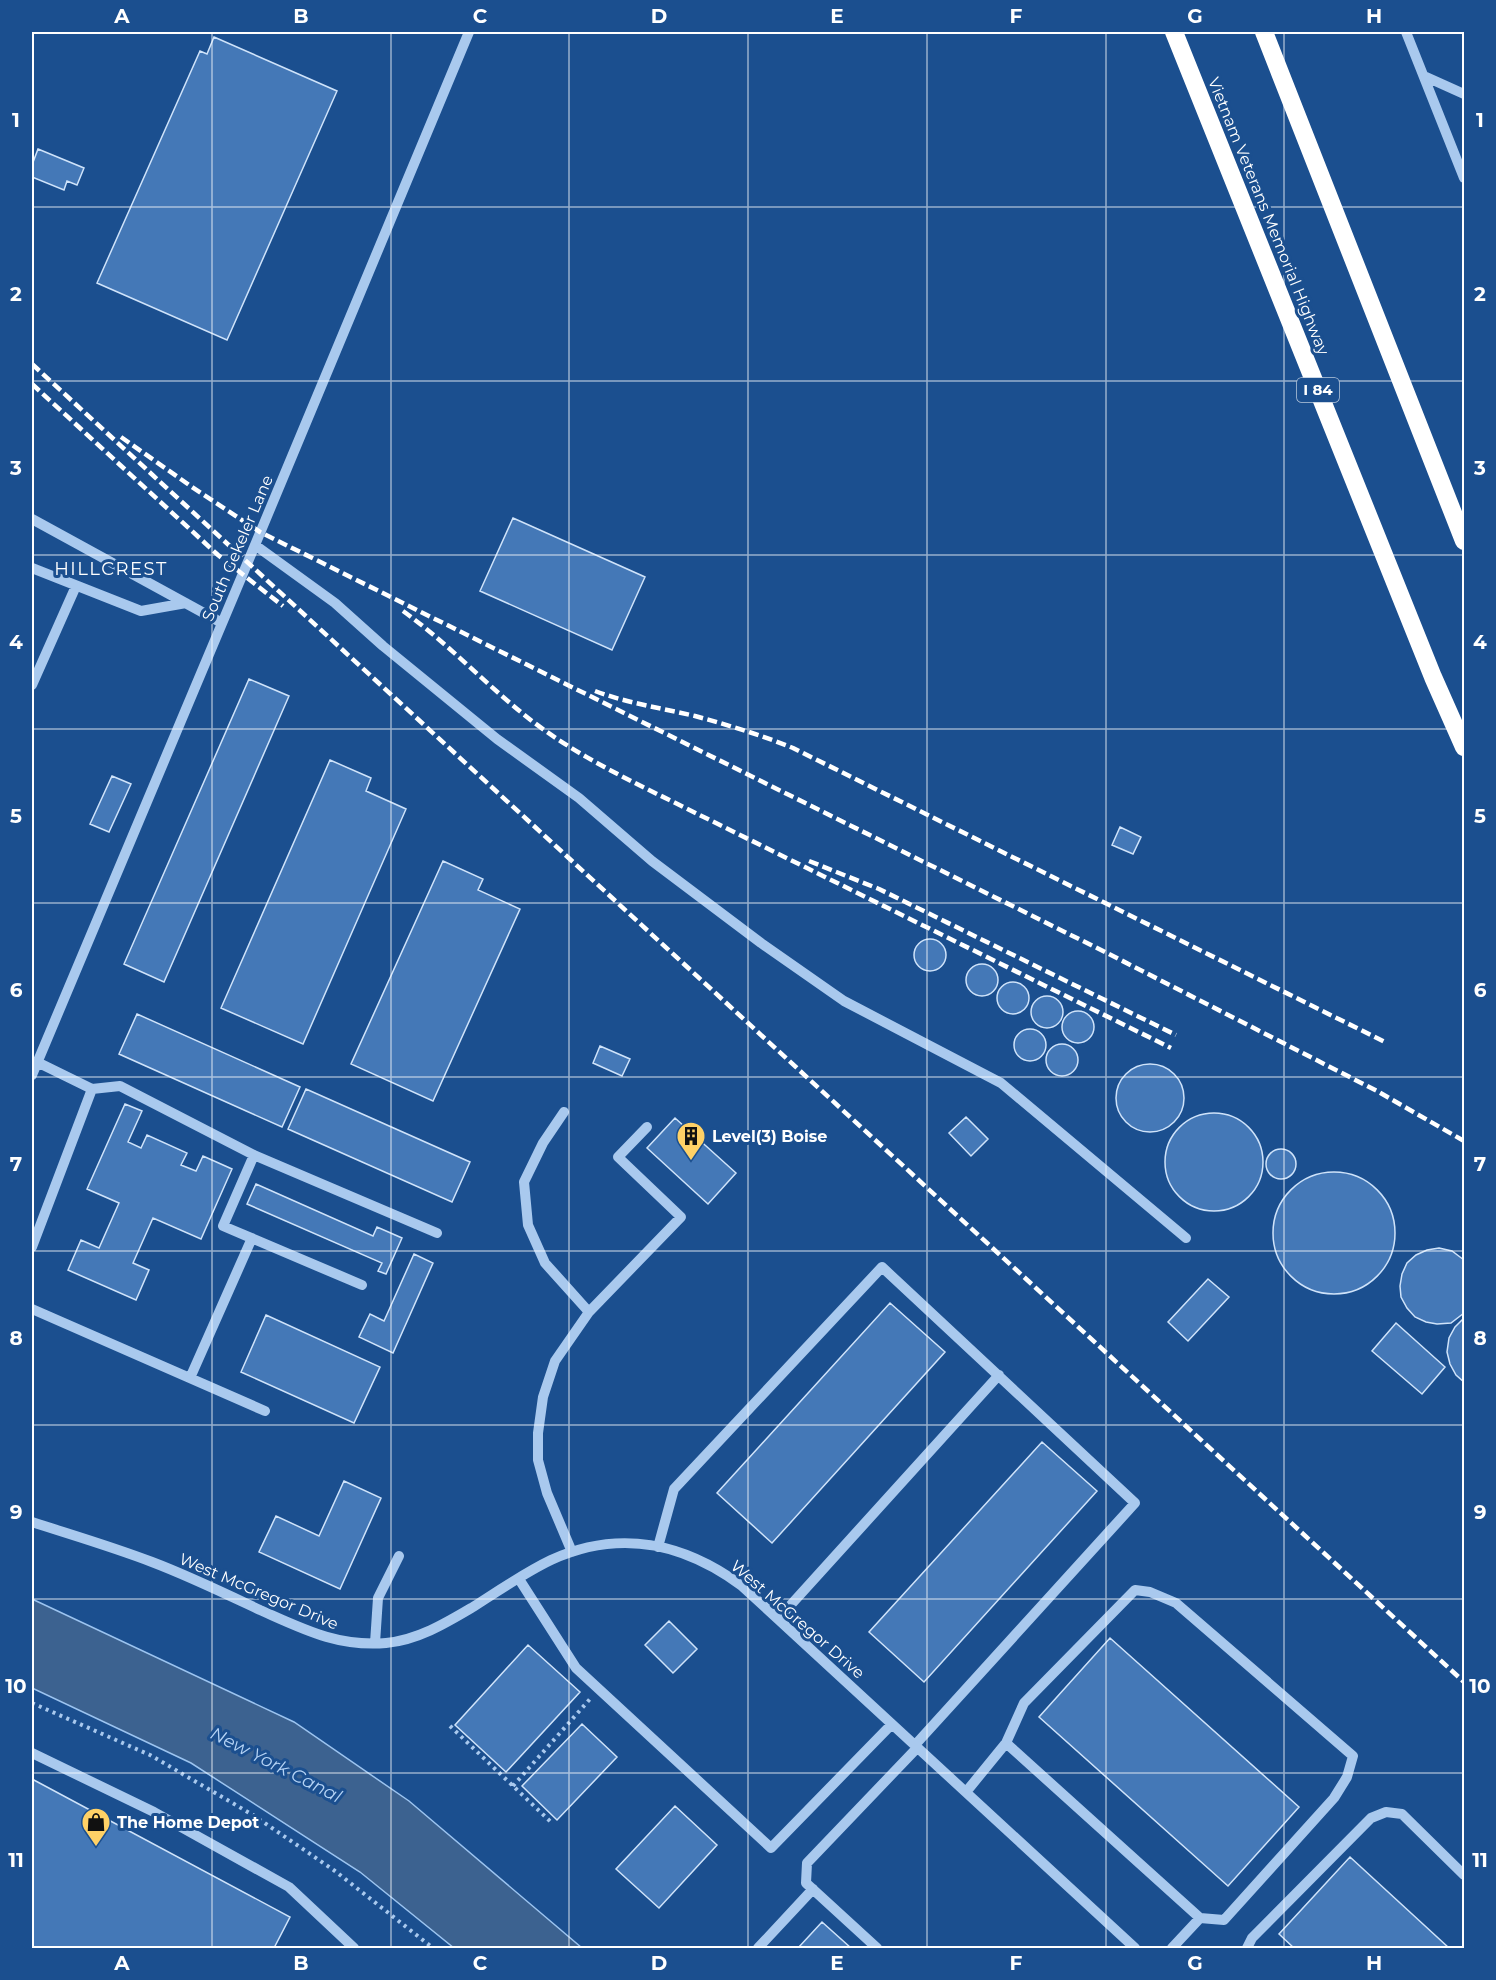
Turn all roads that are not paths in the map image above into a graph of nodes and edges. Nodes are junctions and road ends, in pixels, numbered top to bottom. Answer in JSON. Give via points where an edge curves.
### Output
{"nodes":[{"id":1,"x":469,"y":32,"type":"edge"},
{"id":2,"x":1174,"y":32,"type":"edge"},
{"id":3,"x":1264,"y":32,"type":"edge"},
{"id":4,"x":1406,"y":32,"type":"edge"},
{"id":5,"x":1424,"y":76,"type":"junction"},
{"id":6,"x":1464,"y":94,"type":"edge"},
{"id":7,"x":1464,"y":178,"type":"edge"},
{"id":8,"x":32,"y":519,"type":"edge"},
{"id":9,"x":1464,"y":541,"type":"edge"},
{"id":10,"x":255,"y":545,"type":"junction"},
{"id":11,"x":32,"y":568,"type":"edge"},
{"id":12,"x":76,"y":586,"type":"junction"},
{"id":13,"x":186,"y":603,"type":"junction"},
{"id":14,"x":222,"y":623,"type":"junction"},
{"id":15,"x":32,"y":685,"type":"edge"},
{"id":16,"x":1464,"y":747,"type":"edge"},
{"id":17,"x":34,"y":1069,"type":"edge"},
{"id":18,"x":92,"y":1089,"type":"junction"},
{"id":19,"x":564,"y":1112,"type":"dead end"},
{"id":20,"x":647,"y":1127,"type":"dead end"},
{"id":21,"x":254,"y":1155,"type":"junction"},
{"id":22,"x":437,"y":1233,"type":"dead end"},
{"id":23,"x":252,"y":1238,"type":"junction"},
{"id":24,"x":1186,"y":1238,"type":"dead end"},
{"id":25,"x":32,"y":1247,"type":"edge"},
{"id":26,"x":362,"y":1285,"type":"dead end"},
{"id":27,"x":32,"y":1309,"type":"edge"},
{"id":28,"x":589,"y":1312,"type":"junction"},
{"id":29,"x":999,"y":1375,"type":"junction"},
{"id":30,"x":190,"y":1378,"type":"junction"},
{"id":31,"x":265,"y":1411,"type":"dead end"},
{"id":32,"x":32,"y":1522,"type":"edge"},
{"id":33,"x":658,"y":1546,"type":"junction"},
{"id":34,"x":572,"y":1552,"type":"junction"},
{"id":35,"x":399,"y":1556,"type":"dead end"},
{"id":36,"x":519,"y":1579,"type":"junction"},
{"id":37,"x":778,"y":1619,"type":"junction"},
{"id":38,"x":375,"y":1643,"type":"junction"},
{"id":39,"x":892,"y":1724,"type":"junction"},
{"id":40,"x":1006,"y":1743,"type":"junction"},
{"id":41,"x":916,"y":1746,"type":"junction"},
{"id":42,"x":32,"y":1753,"type":"edge"},
{"id":43,"x":966,"y":1792,"type":"junction"},
{"id":44,"x":1464,"y":1875,"type":"edge"},
{"id":45,"x":813,"y":1889,"type":"junction"},
{"id":46,"x":1200,"y":1918,"type":"junction"},
{"id":47,"x":354,"y":1948,"type":"edge"},
{"id":48,"x":758,"y":1948,"type":"edge"},
{"id":49,"x":877,"y":1948,"type":"edge"},
{"id":50,"x":1135,"y":1948,"type":"edge"},
{"id":51,"x":1172,"y":1948,"type":"edge"},
{"id":52,"x":1246,"y":1948,"type":"edge"}],
"edges":[{"from":1,"to":10,"type":"street","name":"South Gekeler Lane"},
{"from":2,"to":16,"type":"highway","name":"Vietnam Veterans Memorial Highway","number":"I 84"},
{"from":3,"to":9,"type":"highway"},
{"from":4,"to":5,"type":"street"},
{"from":5,"to":6,"type":"street"},
{"from":5,"to":7,"type":"street"},
{"from":8,"to":13,"type":"street"},
{"from":10,"to":14,"type":"street","name":"South Gekeler Lane"},
{"from":10,"to":24,"type":"street","via":[[335,603],[472,718],[761,943],[844,1001],[1001,1083]]},
{"from":11,"to":12,"type":"street"},
{"from":12,"to":13,"type":"street","via":[[141,610]]},
{"from":12,"to":15,"type":"street"},
{"from":13,"to":14,"type":"street"},
{"from":14,"to":17,"type":"street","name":"South Gekeler Lane"},
{"from":17,"to":18,"type":"street"},
{"from":18,"to":21,"type":"street","via":[[120,1086]]},
{"from":18,"to":25,"type":"street"},
{"from":19,"to":28,"type":"street","via":[[524,1182],[528,1225],[545,1263]]},
{"from":20,"to":28,"type":"street","via":[[618,1157],[681,1217]]},
{"from":21,"to":22,"type":"street"},
{"from":21,"to":23,"type":"street","via":[[223,1226]]},
{"from":23,"to":26,"type":"street"},
{"from":23,"to":30,"type":"street"},
{"from":27,"to":30,"type":"street"},
{"from":28,"to":34,"type":"street","via":[[555,1361],[543,1397],[538,1433],[538,1460],[547,1493]]},
{"from":29,"to":33,"type":"street","via":[[882,1267],[674,1489]]},
{"from":29,"to":37,"type":"street"},
{"from":29,"to":41,"type":"street","via":[[1135,1503]]},
{"from":30,"to":31,"type":"street"},
{"from":32,"to":38,"type":"street","name":"West McGregor Drive","via":[[151,1562],[315,1634],[358,1644]]},
{"from":33,"to":34,"type":"street","name":"West McGregor Drive","via":[[618,1543]]},
{"from":33,"to":37,"type":"street","name":"West McGregor Drive","via":[[698,1558],[723,1571]]},
{"from":34,"to":36,"type":"street","name":"West McGregor Drive"},
{"from":35,"to":38,"type":"street","via":[[378,1598]]},
{"from":36,"to":38,"type":"street","name":"West McGregor Drive","via":[[440,1626],[414,1637]]},
{"from":36,"to":39,"type":"street","via":[[576,1668],[771,1848]]},
{"from":37,"to":39,"type":"street","name":"West McGregor Drive"},
{"from":39,"to":41,"type":"street","name":"West McGregor Drive"},
{"from":40,"to":43,"type":"street"},
{"from":40,"to":46,"type":"street"},
{"from":40,"to":46,"type":"street","via":[[1024,1703],[1135,1590],[1176,1604],[1353,1756],[1347,1777],[1334,1798],[1224,1920]]},
{"from":41,"to":43,"type":"street","name":"West McGregor Drive"},
{"from":41,"to":45,"type":"street","via":[[807,1863],[806,1883]]},
{"from":42,"to":47,"type":"street","via":[[154,1812],[289,1887]]},
{"from":43,"to":50,"type":"street","name":"West McGregor Drive"},
{"from":44,"to":52,"type":"street","via":[[1402,1814],[1386,1812],[1371,1818]]},
{"from":45,"to":48,"type":"street"},
{"from":45,"to":49,"type":"street"},
{"from":46,"to":51,"type":"street"}]}
